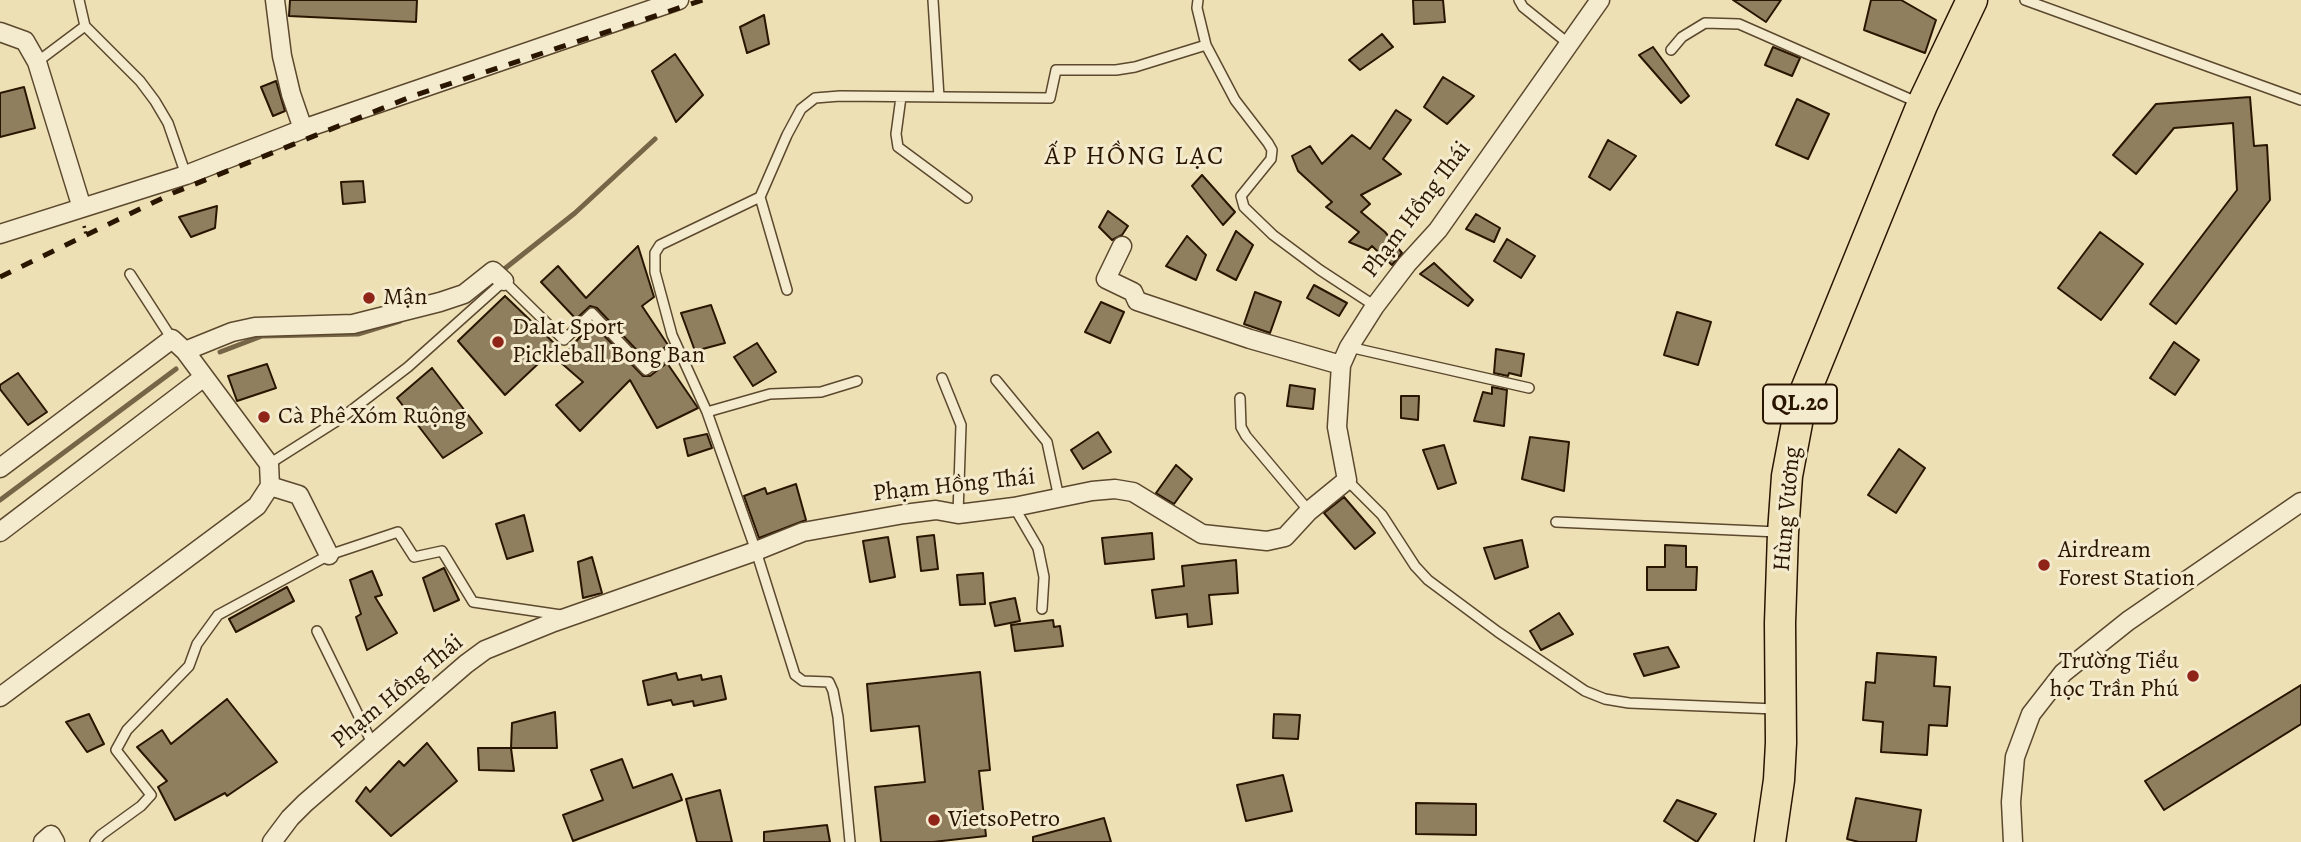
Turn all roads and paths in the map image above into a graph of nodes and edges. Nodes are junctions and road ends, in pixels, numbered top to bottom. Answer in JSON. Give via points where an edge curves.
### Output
{"nodes":[{"id":1,"x":79,"y":0,"type":"edge"},
{"id":2,"x":275,"y":0,"type":"edge"},
{"id":3,"x":679,"y":0,"type":"edge"},
{"id":4,"x":933,"y":0,"type":"edge"},
{"id":5,"x":1198,"y":0,"type":"edge"},
{"id":6,"x":1519,"y":0,"type":"edge"},
{"id":7,"x":1600,"y":0,"type":"edge"},
{"id":8,"x":1972,"y":0,"type":"edge"},
{"id":9,"x":2025,"y":0,"type":"edge"},
{"id":10,"x":644,"y":6,"type":"edge"},
{"id":11,"x":85,"y":26,"type":"junction"},
{"id":12,"x":0,"y":32,"type":"edge"},
{"id":13,"x":1569,"y":44,"type":"junction"},
{"id":14,"x":1206,"y":45,"type":"junction"},
{"id":15,"x":1671,"y":50,"type":"dead end"},
{"id":16,"x":37,"y":62,"type":"junction"},
{"id":17,"x":901,"y":97,"type":"junction"},
{"id":18,"x":939,"y":97,"type":"junction"},
{"id":19,"x":2301,"y":100,"type":"edge"},
{"id":20,"x":1922,"y":105,"type":"junction"},
{"id":21,"x":303,"y":129,"type":"junction"},
{"id":22,"x":186,"y":175,"type":"junction"},
{"id":23,"x":760,"y":197,"type":"junction"},
{"id":24,"x":967,"y":198,"type":"dead end"},
{"id":25,"x":82,"y":208,"type":"junction"},
{"id":26,"x":0,"y":234,"type":"edge"},
{"id":27,"x":1122,"y":246,"type":"dead end"},
{"id":28,"x":130,"y":274,"type":"dead end"},
{"id":29,"x":500,"y":277,"type":"junction"},
{"id":30,"x":787,"y":290,"type":"dead end"},
{"id":31,"x":1375,"y":306,"type":"junction"},
{"id":32,"x":178,"y":345,"type":"junction"},
{"id":33,"x":1349,"y":346,"type":"junction"},
{"id":34,"x":677,"y":347,"type":"junction"},
{"id":35,"x":1341,"y":365,"type":"junction"},
{"id":36,"x":204,"y":377,"type":"junction"},
{"id":37,"x":942,"y":379,"type":"dead end"},
{"id":38,"x":996,"y":380,"type":"dead end"},
{"id":39,"x":857,"y":381,"type":"dead end"},
{"id":40,"x":1529,"y":388,"type":"dead end"},
{"id":41,"x":1240,"y":398,"type":"dead end"},
{"id":42,"x":707,"y":412,"type":"junction"},
{"id":43,"x":269,"y":464,"type":"junction"},
{"id":44,"x":0,"y":468,"type":"edge"},
{"id":45,"x":1347,"y":480,"type":"junction"},
{"id":46,"x":270,"y":486,"type":"junction"},
{"id":47,"x":1059,"y":498,"type":"junction"},
{"id":48,"x":2301,"y":502,"type":"edge"},
{"id":49,"x":1014,"y":507,"type":"junction"},
{"id":50,"x":1309,"y":511,"type":"junction"},
{"id":51,"x":958,"y":513,"type":"junction"},
{"id":52,"x":1556,"y":522,"type":"dead end"},
{"id":53,"x":0,"y":532,"type":"edge"},
{"id":54,"x":1783,"y":533,"type":"junction"},
{"id":55,"x":755,"y":551,"type":"junction"},
{"id":56,"x":329,"y":555,"type":"junction"},
{"id":57,"x":1042,"y":609,"type":"dead end"},
{"id":58,"x":572,"y":616,"type":"junction"},
{"id":59,"x":317,"y":631,"type":"dead end"},
{"id":60,"x":0,"y":697,"type":"edge"},
{"id":61,"x":1780,"y":709,"type":"junction"},
{"id":62,"x":373,"y":745,"type":"junction"},
{"id":63,"x":43,"y":842,"type":"edge"},
{"id":64,"x":55,"y":842,"type":"edge"},
{"id":65,"x":95,"y":842,"type":"edge"},
{"id":66,"x":272,"y":842,"type":"edge"},
{"id":67,"x":850,"y":842,"type":"edge"},
{"id":68,"x":1770,"y":842,"type":"edge"},
{"id":69,"x":2012,"y":842,"type":"edge"}],
"edges":[{"from":1,"to":11,"type":"lane"},
{"from":2,"to":21,"type":"street","via":[[282,56]]},
{"from":3,"to":10,"type":"street"},
{"from":4,"to":18,"type":"lane"},
{"from":5,"to":14,"type":"lane"},
{"from":6,"to":13,"type":"lane"},
{"from":7,"to":13,"type":"street","name":"Phạm Hồng Thái"},
{"from":8,"to":20,"type":"highway","name":"Hùng Vương","number":"QL.20"},
{"from":9,"to":19,"type":"lane"},
{"from":10,"to":21,"type":"street"},
{"from":11,"to":16,"type":"lane"},
{"from":11,"to":22,"type":"lane","via":[[155,101]]},
{"from":12,"to":16,"type":"street","via":[[25,41]]},
{"from":13,"to":31,"type":"street","name":"Phạm Hồng Thái","via":[[1437,230]]},
{"from":14,"to":18,"type":"lane","via":[[1135,67],[1056,70],[1050,99]]},
{"from":14,"to":31,"type":"lane","via":[[1236,100],[1272,150],[1271,159],[1241,196],[1244,207],[1273,235]]},
{"from":15,"to":20,"type":"lane","via":[[1705,23],[1739,24]]},
{"from":16,"to":25,"type":"street"},
{"from":17,"to":18,"type":"lane"},
{"from":17,"to":23,"type":"lane","via":[[815,99],[801,110]]},
{"from":17,"to":24,"type":"lane","via":[[898,147]]},
{"from":20,"to":54,"type":"highway","name":"Hùng Vương","number":"QL.20","via":[[1801,402],[1787,475]]},
{"from":21,"to":22,"type":"street"},
{"from":22,"to":25,"type":"street"},
{"from":23,"to":30,"type":"lane"},
{"from":23,"to":34,"type":"lane","via":[[660,245],[655,253],[655,272]]},
{"from":25,"to":26,"type":"street"},
{"from":27,"to":35,"type":"street","via":[[1106,279],[1133,292],[1137,301]]},
{"from":28,"to":32,"type":"lane"},
{"from":29,"to":32,"type":"street","via":[[440,302],[353,324],[256,327]]},
{"from":29,"to":34,"type":"lane","via":[[564,340],[592,313],[646,370]]},
{"from":29,"to":43,"type":"lane","via":[[408,368]]},
{"from":31,"to":33,"type":"street","name":"Phạm Hồng Thái"},
{"from":32,"to":36,"type":"street"},
{"from":32,"to":44,"type":"street"},
{"from":33,"to":35,"type":"street","name":"Phạm Hồng Thái"},
{"from":33,"to":40,"type":"lane"},
{"from":34,"to":42,"type":"lane"},
{"from":35,"to":45,"type":"street","name":"Phạm Hồng Thái","via":[[1337,427]]},
{"from":36,"to":43,"type":"street"},
{"from":36,"to":53,"type":"street"},
{"from":37,"to":51,"type":"lane","via":[[961,425]]},
{"from":38,"to":47,"type":"lane","via":[[1047,442]]},
{"from":39,"to":42,"type":"lane","via":[[821,392],[770,394]]},
{"from":41,"to":50,"type":"lane","via":[[1246,436]]},
{"from":42,"to":55,"type":"lane"},
{"from":43,"to":46,"type":"street"},
{"from":45,"to":50,"type":"street","name":"Phạm Hồng Thái"},
{"from":45,"to":61,"type":"lane","via":[[1382,515],[1428,580],[1585,691],[1629,704]]},
{"from":46,"to":56,"type":"street","via":[[299,495]]},
{"from":46,"to":60,"type":"street","via":[[257,506]]},
{"from":47,"to":49,"type":"street","name":"Phạm Hồng Thái"},
{"from":47,"to":50,"type":"street","name":"Phạm Hồng Thái","via":[[1115,489],[1133,492],[1202,534],[1267,541],[1285,537]]},
{"from":48,"to":69,"type":"street","via":[[2128,621],[2063,673],[2031,714],[2015,757]]},
{"from":49,"to":51,"type":"street","name":"Phạm Hồng Thái"},
{"from":49,"to":57,"type":"lane","via":[[1038,548],[1044,577]]},
{"from":51,"to":55,"type":"street","name":"Phạm Hồng Thái","via":[[936,510],[847,523],[803,532]]},
{"from":52,"to":54,"type":"lane"},
{"from":54,"to":61,"type":"highway","name":"Hùng Vương","number":"QL.20"},
{"from":55,"to":58,"type":"street","name":"Phạm Hồng Thái"},
{"from":55,"to":67,"type":"lane","via":[[795,675],[803,681],[830,682],[833,691]]},
{"from":56,"to":58,"type":"lane","via":[[398,532],[414,557],[442,551],[474,602]]},
{"from":56,"to":65,"type":"lane","via":[[218,615],[197,644],[189,666],[127,730],[116,750],[151,795]]},
{"from":58,"to":62,"type":"street","name":"Phạm Hồng Thái","via":[[485,650]]},
{"from":59,"to":62,"type":"lane"},
{"from":61,"to":68,"type":"highway","name":"Hùng Vương","number":"QL.20","via":[[1779,780]]},
{"from":62,"to":66,"type":"street","name":"Phạm Hồng Thái","via":[[290,818]]},
{"from":63,"to":64,"type":"street","via":[[51,835]]}]}
